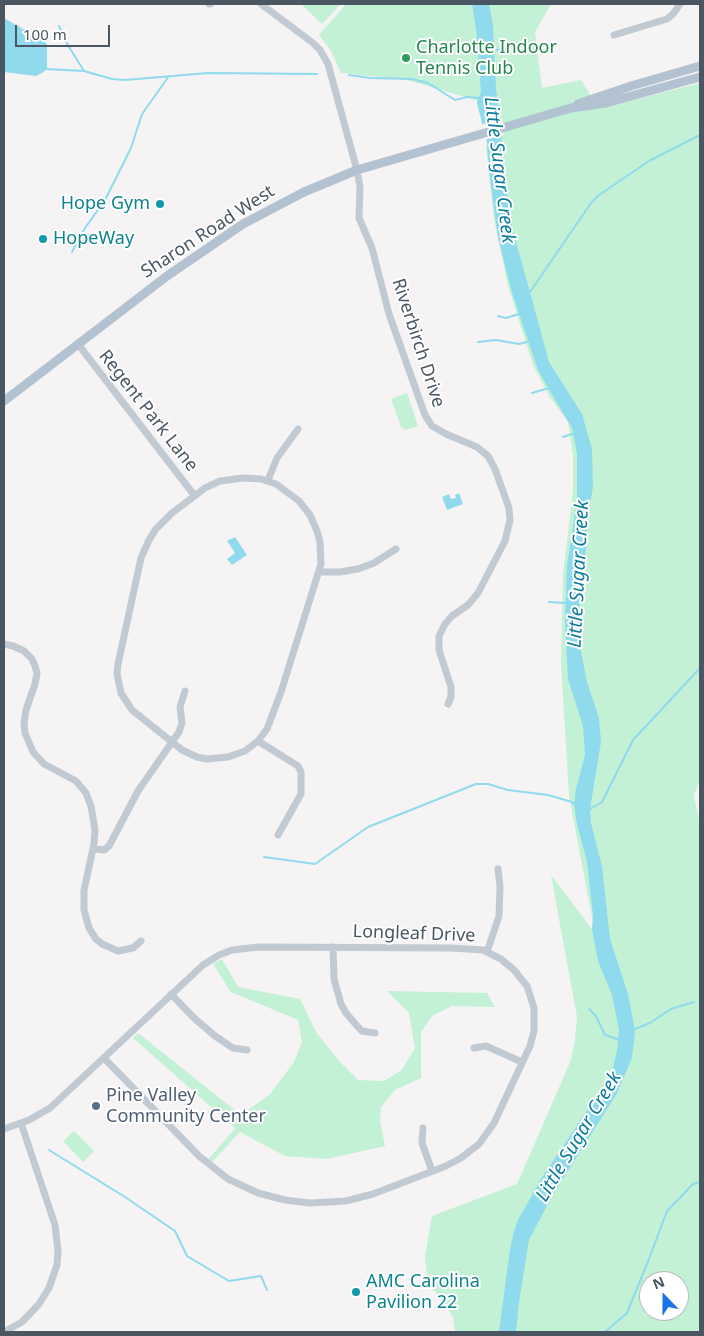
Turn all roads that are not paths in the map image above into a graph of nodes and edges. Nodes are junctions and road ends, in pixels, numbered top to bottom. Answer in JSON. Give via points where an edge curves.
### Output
{"nodes":[{"id":1,"x":261,"y":4,"type":"edge"},
{"id":2,"x":680,"y":4,"type":"edge"},
{"id":3,"x":614,"y":35,"type":"dead end"},
{"id":4,"x":700,"y":66,"type":"edge"},
{"id":5,"x":700,"y":77,"type":"edge"},
{"id":6,"x":571,"y":108,"type":"junction"},
{"id":7,"x":357,"y":170,"type":"junction"},
{"id":8,"x":78,"y":344,"type":"junction"},
{"id":9,"x":4,"y":401,"type":"edge"},
{"id":10,"x":298,"y":429,"type":"dead end"},
{"id":11,"x":268,"y":480,"type":"junction"},
{"id":12,"x":194,"y":495,"type":"junction"},
{"id":13,"x":396,"y":549,"type":"dead end"},
{"id":14,"x":319,"y":572,"type":"junction"},
{"id":15,"x":4,"y":644,"type":"edge"},
{"id":16,"x":185,"y":691,"type":"dead end"},
{"id":17,"x":448,"y":704,"type":"dead end"},
{"id":18,"x":258,"y":741,"type":"junction"},
{"id":19,"x":171,"y":742,"type":"junction"},
{"id":20,"x":278,"y":835,"type":"dead end"},
{"id":21,"x":94,"y":849,"type":"junction"},
{"id":22,"x":498,"y":869,"type":"dead end"},
{"id":23,"x":141,"y":941,"type":"dead end"},
{"id":24,"x":333,"y":947,"type":"junction"},
{"id":25,"x":487,"y":952,"type":"junction"},
{"id":26,"x":171,"y":994,"type":"junction"},
{"id":27,"x":375,"y":1033,"type":"dead end"},
{"id":28,"x":474,"y":1048,"type":"dead end"},
{"id":29,"x":247,"y":1050,"type":"dead end"},
{"id":30,"x":104,"y":1058,"type":"junction"},
{"id":31,"x":522,"y":1062,"type":"junction"},
{"id":32,"x":21,"y":1123,"type":"junction"},
{"id":33,"x":422,"y":1128,"type":"dead end"},
{"id":34,"x":4,"y":1129,"type":"edge"},
{"id":35,"x":432,"y":1171,"type":"junction"},
{"id":36,"x":4,"y":1332,"type":"edge"}],
"edges":[{"from":1,"to":7,"type":"street","name":"Riverbirch Drive","via":[[314,43],[324,57]]},
{"from":2,"to":3,"type":"street","via":[[667,19]]},
{"from":4,"to":6,"type":"main road","name":"Sharon Road West"},
{"from":5,"to":6,"type":"main road","name":"Sharon Road West","via":[[606,103]]},
{"from":6,"to":7,"type":"main road","name":"Sharon Road West"},
{"from":7,"to":8,"type":"main road","name":"Sharon Road West","via":[[304,192],[243,224]]},
{"from":7,"to":17,"type":"street","name":"Riverbirch Drive","via":[[359,218],[372,248],[389,314],[425,415],[432,426],[477,447],[488,456],[509,508],[505,541],[478,593],[452,616],[441,631],[439,650],[452,687]]},
{"from":8,"to":9,"type":"main road","name":"Sharon Road West"},
{"from":8,"to":12,"type":"street","name":"Regent Park Lane"},
{"from":10,"to":11,"type":"street","via":[[277,458]]},
{"from":11,"to":12,"type":"street","via":[[232,479]]},
{"from":11,"to":14,"type":"street","via":[[290,492],[310,515],[320,542]]},
{"from":12,"to":19,"type":"street","via":[[156,529],[144,550],[118,664],[118,684],[126,702]]},
{"from":13,"to":14,"type":"street","via":[[358,569]]},
{"from":14,"to":18,"type":"street","via":[[271,720]]},
{"from":15,"to":21,"type":"street","via":[[24,651],[32,659],[37,673],[24,718],[28,743],[41,761],[71,777],[86,793],[93,816]]},
{"from":16,"to":19,"type":"street","via":[[180,707],[182,723]]},
{"from":18,"to":19,"type":"street","via":[[245,751],[217,759],[197,757]]},
{"from":18,"to":20,"type":"street","via":[[298,766],[301,772],[301,794]]},
{"from":19,"to":21,"type":"street","via":[[134,798],[109,846],[104,850]]},
{"from":21,"to":23,"type":"street","via":[[84,890],[84,910],[89,928],[102,944],[118,951],[132,948]]},
{"from":22,"to":25,"type":"street","via":[[499,916]]},
{"from":24,"to":25,"type":"street","name":"Longleaf Drive","via":[[470,948]]},
{"from":24,"to":26,"type":"street","name":"Longleaf Drive","via":[[259,946],[232,950],[210,959]]},
{"from":24,"to":27,"type":"street","via":[[334,979],[341,1004],[358,1027]]},
{"from":25,"to":31,"type":"street","name":"Longleaf Drive","via":[[514,970],[531,996],[534,1031]]},
{"from":26,"to":29,"type":"street","via":[[215,1036],[233,1048]]},
{"from":26,"to":30,"type":"street","name":"Longleaf Drive"},
{"from":28,"to":31,"type":"street","via":[[486,1046]]},
{"from":30,"to":32,"type":"street","name":"Longleaf Drive","via":[[50,1108]]},
{"from":30,"to":35,"type":"street","name":"Longleaf Drive","via":[[199,1156],[228,1178],[258,1193],[301,1203],[346,1201]]},
{"from":31,"to":35,"type":"street","name":"Longleaf Drive","via":[[494,1123],[483,1139],[461,1158]]},
{"from":32,"to":34,"type":"street","name":"Longleaf Drive"},
{"from":32,"to":36,"type":"street","via":[[54,1225],[58,1258],[54,1277],[39,1304],[22,1322]]},
{"from":33,"to":35,"type":"street","via":[[422,1143]]}]}
